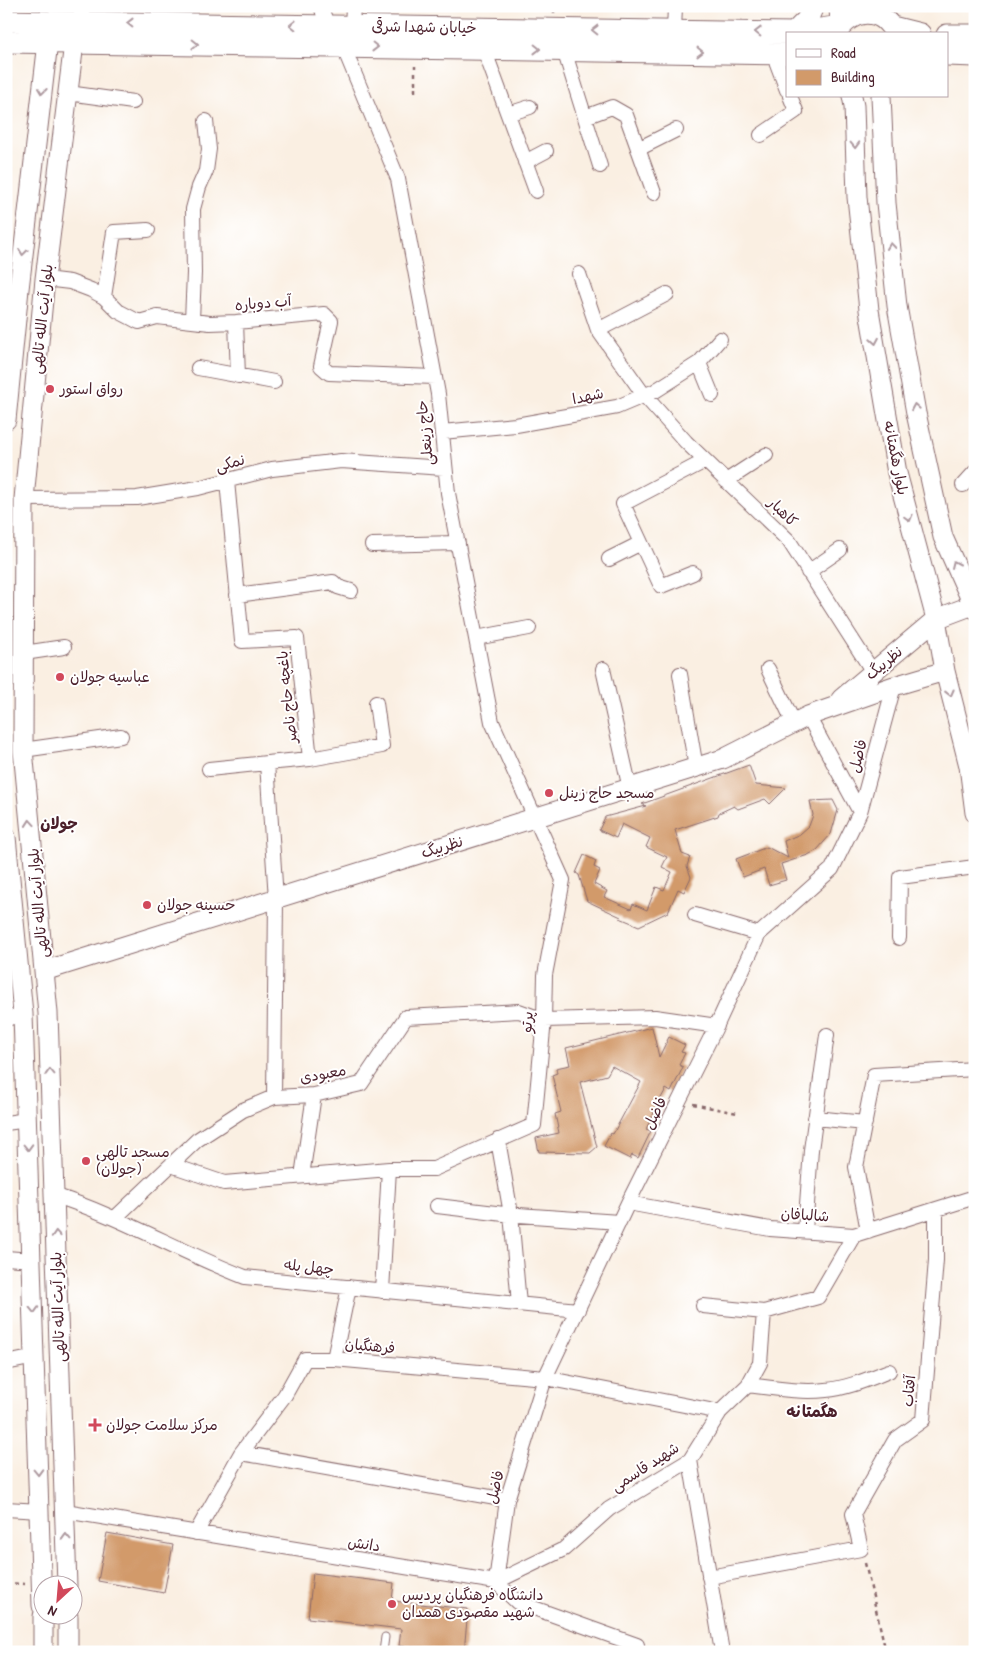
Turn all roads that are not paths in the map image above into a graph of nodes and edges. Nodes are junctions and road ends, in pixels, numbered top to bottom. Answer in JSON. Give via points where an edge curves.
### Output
{"nodes":[{"id":1,"x":675,"y":6,"type":"edge"},
{"id":2,"x":813,"y":6,"type":"edge"},
{"id":3,"x":324,"y":16,"type":"edge"},
{"id":4,"x":352,"y":16,"type":"edge"},
{"id":5,"x":6,"y":21,"type":"edge"},
{"id":6,"x":839,"y":22,"type":"edge"},
{"id":7,"x":892,"y":23,"type":"edge"},
{"id":8,"x":674,"y":31,"type":"junction"},
{"id":9,"x":795,"y":32,"type":"edge"},
{"id":10,"x":798,"y":32,"type":"edge"},
{"id":11,"x":915,"y":32,"type":"edge"},
{"id":12,"x":786,"y":33,"type":"edge"},
{"id":13,"x":948,"y":34,"type":"edge"},
{"id":14,"x":975,"y":35,"type":"edge"},
{"id":15,"x":6,"y":42,"type":"edge"},
{"id":16,"x":48,"y":42,"type":"junction"},
{"id":17,"x":74,"y":43,"type":"junction"},
{"id":18,"x":342,"y":46,"type":"junction"},
{"id":19,"x":484,"y":49,"type":"junction"},
{"id":20,"x":564,"y":50,"type":"junction"},
{"id":21,"x":780,"y":53,"type":"edge"},
{"id":22,"x":948,"y":55,"type":"edge"},
{"id":23,"x":975,"y":56,"type":"edge"},
{"id":24,"x":786,"y":85,"type":"edge"},
{"id":25,"x":68,"y":92,"type":"junction"},
{"id":26,"x":791,"y":98,"type":"edge"},
{"id":27,"x":852,"y":98,"type":"edge"},
{"id":28,"x":881,"y":98,"type":"edge"},
{"id":29,"x":133,"y":102,"type":"dead end"},
{"id":30,"x":530,"y":107,"type":"dead end"},
{"id":31,"x":508,"y":114,"type":"junction"},
{"id":32,"x":585,"y":117,"type":"junction"},
{"id":33,"x":206,"y":121,"type":"dead end"},
{"id":34,"x":676,"y":130,"type":"dead end"},
{"id":35,"x":761,"y":135,"type":"dead end"},
{"id":36,"x":638,"y":149,"type":"junction"},
{"id":37,"x":546,"y":151,"type":"dead end"},
{"id":38,"x":526,"y":162,"type":"junction"},
{"id":39,"x":600,"y":166,"type":"dead end"},
{"id":40,"x":536,"y":190,"type":"dead end"},
{"id":41,"x":654,"y":193,"type":"dead end"},
{"id":42,"x":148,"y":230,"type":"dead end"},
{"id":43,"x":579,"y":274,"type":"dead end"},
{"id":44,"x":45,"y":278,"type":"junction"},
{"id":45,"x":12,"y":290,"type":"edge"},
{"id":46,"x":667,"y":294,"type":"dead end"},
{"id":47,"x":104,"y":297,"type":"junction"},
{"id":48,"x":898,"y":306,"type":"junction"},
{"id":49,"x":869,"y":310,"type":"junction"},
{"id":50,"x":192,"y":320,"type":"junction"},
{"id":51,"x":236,"y":322,"type":"junction"},
{"id":52,"x":598,"y":330,"type":"junction"},
{"id":53,"x":720,"y":339,"type":"dead end"},
{"id":54,"x":699,"y":363,"type":"junction"},
{"id":55,"x":198,"y":368,"type":"dead end"},
{"id":56,"x":238,"y":376,"type":"junction"},
{"id":57,"x":435,"y":377,"type":"junction"},
{"id":58,"x":274,"y":382,"type":"dead end"},
{"id":59,"x":644,"y":395,"type":"junction"},
{"id":60,"x":712,"y":395,"type":"dead end"},
{"id":61,"x":6,"y":420,"type":"edge"},
{"id":62,"x":442,"y":432,"type":"junction"},
{"id":63,"x":766,"y":455,"type":"dead end"},
{"id":64,"x":705,"y":461,"type":"junction"},
{"id":65,"x":444,"y":468,"type":"junction"},
{"id":66,"x":975,"y":472,"type":"edge"},
{"id":67,"x":227,"y":480,"type":"junction"},
{"id":68,"x":726,"y":481,"type":"junction"},
{"id":69,"x":963,"y":485,"type":"dead end"},
{"id":70,"x":24,"y":499,"type":"junction"},
{"id":71,"x":458,"y":543,"type":"junction"},
{"id":72,"x":641,"y":543,"type":"junction"},
{"id":73,"x":372,"y":545,"type":"dead end"},
{"id":74,"x":840,"y":550,"type":"dead end"},
{"id":75,"x":609,"y":559,"type":"dead end"},
{"id":76,"x":808,"y":572,"type":"junction"},
{"id":77,"x":693,"y":573,"type":"dead end"},
{"id":78,"x":351,"y":591,"type":"dead end"},
{"id":79,"x":238,"y":595,"type":"junction"},
{"id":80,"x":974,"y":605,"type":"edge"},
{"id":81,"x":936,"y":619,"type":"junction"},
{"id":82,"x":529,"y":628,"type":"dead end"},
{"id":83,"x":476,"y":638,"type":"junction"},
{"id":84,"x":64,"y":648,"type":"dead end"},
{"id":85,"x":24,"y":653,"type":"junction"},
{"id":86,"x":603,"y":669,"type":"dead end"},
{"id":87,"x":768,"y":669,"type":"dead end"},
{"id":88,"x":945,"y":671,"type":"junction"},
{"id":89,"x":873,"y":672,"type":"junction"},
{"id":90,"x":680,"y":674,"type":"dead end"},
{"id":91,"x":894,"y":686,"type":"junction"},
{"id":92,"x":376,"y":703,"type":"dead end"},
{"id":93,"x":833,"y":707,"type":"junction"},
{"id":94,"x":801,"y":720,"type":"junction"},
{"id":95,"x":121,"y":736,"type":"dead end"},
{"id":96,"x":15,"y":751,"type":"edge"},
{"id":97,"x":970,"y":758,"type":"edge"},
{"id":98,"x":310,"y":759,"type":"junction"},
{"id":99,"x":267,"y":763,"type":"junction"},
{"id":100,"x":696,"y":768,"type":"junction"},
{"id":101,"x":209,"y":769,"type":"dead end"},
{"id":102,"x":630,"y":788,"type":"junction"},
{"id":103,"x":860,"y":812,"type":"junction"},
{"id":104,"x":975,"y":813,"type":"edge"},
{"id":105,"x":536,"y":818,"type":"junction"},
{"id":106,"x":6,"y":837,"type":"edge"},
{"id":107,"x":975,"y":867,"type":"edge"},
{"id":108,"x":9,"y":889,"type":"edge"},
{"id":109,"x":276,"y":899,"type":"junction"},
{"id":110,"x":695,"y":915,"type":"dead end"},
{"id":111,"x":759,"y":934,"type":"junction"},
{"id":112,"x":899,"y":938,"type":"dead end"},
{"id":113,"x":12,"y":960,"type":"edge"},
{"id":114,"x":44,"y":971,"type":"junction"},
{"id":115,"x":15,"y":1016,"type":"edge"},
{"id":116,"x":544,"y":1020,"type":"junction"},
{"id":117,"x":717,"y":1026,"type":"junction"},
{"id":118,"x":827,"y":1035,"type":"dead end"},
{"id":119,"x":975,"y":1069,"type":"edge"},
{"id":120,"x":314,"y":1095,"type":"junction"},
{"id":121,"x":274,"y":1096,"type":"junction"},
{"id":122,"x":816,"y":1118,"type":"junction"},
{"id":123,"x":27,"y":1120,"type":"junction"},
{"id":124,"x":865,"y":1122,"type":"junction"},
{"id":125,"x":6,"y":1123,"type":"edge"},
{"id":126,"x":498,"y":1140,"type":"junction"},
{"id":127,"x":171,"y":1164,"type":"junction"},
{"id":128,"x":389,"y":1169,"type":"junction"},
{"id":129,"x":302,"y":1176,"type":"junction"},
{"id":130,"x":30,"y":1195,"type":"junction"},
{"id":131,"x":53,"y":1195,"type":"junction"},
{"id":132,"x":975,"y":1197,"type":"edge"},
{"id":133,"x":628,"y":1203,"type":"junction"},
{"id":134,"x":437,"y":1206,"type":"dead end"},
{"id":135,"x":936,"y":1210,"type":"junction"},
{"id":136,"x":510,"y":1214,"type":"junction"},
{"id":137,"x":115,"y":1218,"type":"junction"},
{"id":138,"x":619,"y":1222,"type":"junction"},
{"id":139,"x":868,"y":1231,"type":"junction"},
{"id":140,"x":805,"y":1232,"type":"junction"},
{"id":141,"x":854,"y":1235,"type":"junction"},
{"id":142,"x":6,"y":1258,"type":"edge"},
{"id":143,"x":32,"y":1260,"type":"junction"},
{"id":144,"x":349,"y":1287,"type":"junction"},
{"id":145,"x":382,"y":1291,"type":"junction"},
{"id":146,"x":520,"y":1304,"type":"junction"},
{"id":147,"x":703,"y":1306,"type":"dead end"},
{"id":148,"x":578,"y":1310,"type":"junction"},
{"id":149,"x":764,"y":1312,"type":"junction"},
{"id":150,"x":35,"y":1357,"type":"junction"},
{"id":151,"x":334,"y":1359,"type":"junction"},
{"id":152,"x":6,"y":1363,"type":"edge"},
{"id":153,"x":889,"y":1371,"type":"dead end"},
{"id":154,"x":545,"y":1378,"type":"junction"},
{"id":155,"x":748,"y":1385,"type":"junction"},
{"id":156,"x":720,"y":1412,"type":"junction"},
{"id":157,"x":241,"y":1453,"type":"junction"},
{"id":158,"x":690,"y":1460,"type":"junction"},
{"id":159,"x":507,"y":1500,"type":"junction"},
{"id":160,"x":6,"y":1509,"type":"edge"},
{"id":161,"x":65,"y":1511,"type":"junction"},
{"id":162,"x":40,"y":1512,"type":"junction"},
{"id":163,"x":196,"y":1533,"type":"junction"},
{"id":164,"x":41,"y":1576,"type":"edge"},
{"id":165,"x":67,"y":1576,"type":"edge"},
{"id":166,"x":709,"y":1577,"type":"junction"},
{"id":167,"x":496,"y":1582,"type":"junction"},
{"id":168,"x":43,"y":1626,"type":"edge"},
{"id":169,"x":68,"y":1626,"type":"edge"},
{"id":170,"x":385,"y":1637,"type":"dead end"},
{"id":171,"x":43,"y":1652,"type":"edge"},
{"id":172,"x":68,"y":1652,"type":"edge"},
{"id":173,"x":383,"y":1652,"type":"edge"},
{"id":174,"x":638,"y":1652,"type":"edge"},
{"id":175,"x":722,"y":1652,"type":"edge"}],
"edges":[{"from":1,"to":8,"type":"street"},
{"from":2,"to":9,"type":"main road","via":[[807,20]]},
{"from":3,"to":4,"type":"main road","name":"خیابان شهدا شرقی"},
{"from":3,"to":5,"type":"main road","name":"خیابان شهدا شرقی","one_way":true},
{"from":8,"to":4,"type":"main road","name":"خیابان شهدا شرقی","one_way":true},
{"from":6,"to":7,"type":"main road","via":[[867,13]]},
{"from":6,"to":10,"type":"main road","name":"خیابان شهدا شرقی"},
{"from":7,"to":11,"type":"main road"},
{"from":12,"to":8,"type":"main road","name":"خیابان شهدا شرقی","one_way":true},
{"from":13,"to":14,"type":"main road"},
{"from":15,"to":16,"type":"main road","name":"خیابان شهدا شرقی"},
{"from":16,"to":17,"type":"main road","name":"خیابان شهدا شرقی"},
{"from":16,"to":45,"type":"main road","name":"بلوار آیت الله تالهی","one_way":true},
{"from":17,"to":18,"type":"main road","name":"خیابان شهدا شرقی","one_way":true},
{"from":17,"to":25,"type":"main road","name":"بلوار آیت الله تالهی"},
{"from":18,"to":19,"type":"main road","name":"خیابان شهدا شرقی","one_way":true},
{"from":18,"to":57,"type":"street","name":"حاج زینعلی","via":[[398,179]]},
{"from":19,"to":20,"type":"main road","name":"خیابان شهدا شرقی","one_way":true},
{"from":19,"to":31,"type":"street"},
{"from":20,"to":21,"type":"main road","name":"خیابان شهدا شرقی","one_way":true},
{"from":20,"to":32,"type":"street"},
{"from":21,"to":24,"type":"street"},
{"from":22,"to":23,"type":"main road"},
{"from":25,"to":29,"type":"street"},
{"from":25,"to":44,"type":"main road","name":"بلوار آیت الله تالهی"},
{"from":26,"to":35,"type":"street","via":[[796,112]]},
{"from":27,"to":49,"type":"main road","name":"بلوار هگمتانه","one_way":true,"via":[[857,197]]},
{"from":48,"to":28,"type":"main road","name":"بلوار هگمتانه","one_way":true,"via":[[886,203]]},
{"from":30,"to":31,"type":"street"},
{"from":31,"to":38,"type":"street"},
{"from":32,"to":36,"type":"street","via":[[612,107],[626,115]]},
{"from":32,"to":39,"type":"street"},
{"from":33,"to":50,"type":"street","via":[[206,171],[193,209]]},
{"from":34,"to":36,"type":"street"},
{"from":36,"to":41,"type":"street"},
{"from":37,"to":38,"type":"street"},
{"from":38,"to":40,"type":"street"},
{"from":42,"to":47,"type":"street","via":[[114,232]]},
{"from":43,"to":52,"type":"street","name":"کاهبار"},
{"from":44,"to":45,"type":"main road"},
{"from":44,"to":47,"type":"street","name":"آب دوباره","via":[[70,282]]},
{"from":44,"to":70,"type":"main road","name":"بلوار آیت الله تالهی"},
{"from":45,"to":61,"type":"main road","name":"بلوار آیت الله تالهی"},
{"from":46,"to":52,"type":"street"},
{"from":47,"to":50,"type":"street","name":"آب دوباره","via":[[118,311],[139,322],[157,317]]},
{"from":48,"to":49,"type":"main road"},
{"from":80,"to":48,"type":"main road","name":"بلوار هگمتانه","one_way":true,"via":[[943,537],[916,413]]},
{"from":49,"to":81,"type":"main road","name":"بلوار هگمتانه","one_way":true,"via":[[897,473]]},
{"from":50,"to":51,"type":"street","name":"آب دوباره"},
{"from":51,"to":56,"type":"street"},
{"from":51,"to":57,"type":"street","name":"آب دوباره","via":[[324,314],[331,321],[321,366],[329,373]]},
{"from":52,"to":59,"type":"street","name":"کاهبار"},
{"from":53,"to":54,"type":"street","name":"شهدا"},
{"from":54,"to":59,"type":"street","name":"شهدا"},
{"from":54,"to":60,"type":"street"},
{"from":55,"to":56,"type":"street"},
{"from":56,"to":58,"type":"street"},
{"from":57,"to":62,"type":"street","name":"حاج زینعلی"},
{"from":59,"to":62,"type":"street","name":"شهدا","via":[[617,406],[561,418]]},
{"from":59,"to":64,"type":"street","name":"کاهبار"},
{"from":62,"to":65,"type":"street","name":"حاج زینعلی"},
{"from":63,"to":68,"type":"street"},
{"from":64,"to":68,"type":"street","name":"کاهبار"},
{"from":64,"to":72,"type":"street","via":[[623,504]]},
{"from":65,"to":67,"type":"street","name":"نمکی","via":[[342,461],[272,468]]},
{"from":65,"to":71,"type":"street","name":"حاج زینعلی"},
{"from":66,"to":69,"type":"street"},
{"from":67,"to":70,"type":"street","name":"نمکی","via":[[136,498]]},
{"from":67,"to":79,"type":"street","name":"باغچه حاج ناصر"},
{"from":68,"to":76,"type":"street","name":"کاهبار","via":[[789,541]]},
{"from":70,"to":85,"type":"main road","name":"بلوار آیت الله تالهی"},
{"from":71,"to":73,"type":"street"},
{"from":71,"to":83,"type":"street","name":"حاج زینعلی"},
{"from":72,"to":75,"type":"street"},
{"from":72,"to":77,"type":"street","via":[[661,586]]},
{"from":74,"to":76,"type":"street"},
{"from":76,"to":89,"type":"street","name":"کاهبار"},
{"from":78,"to":79,"type":"street","via":[[338,588],[332,582]]},
{"from":79,"to":98,"type":"street","name":"باغچه حاج ناصر","via":[[242,641],[297,638]]},
{"from":80,"to":81,"type":"main road","name":"نظربیگ"},
{"from":81,"to":88,"type":"main road","name":"بلوار هگمتانه"},
{"from":81,"to":89,"type":"main road","name":"نظربیگ"},
{"from":82,"to":83,"type":"street"},
{"from":83,"to":105,"type":"street","name":"حاج زینعلی","via":[[492,722]]},
{"from":84,"to":85,"type":"street"},
{"from":85,"to":96,"type":"main road","name":"بلوار آیت الله تالهی"},
{"from":86,"to":102,"type":"street"},
{"from":87,"to":94,"type":"street"},
{"from":88,"to":91,"type":"main road","name":"نظربیگ"},
{"from":88,"to":97,"type":"main road","name":"بلوار هگمتانه","one_way":true},
{"from":89,"to":93,"type":"main road","name":"نظربیگ"},
{"from":90,"to":100,"type":"street"},
{"from":91,"to":93,"type":"main road","name":"نظربیگ"},
{"from":91,"to":103,"type":"street","name":"فاضل"},
{"from":92,"to":98,"type":"street","via":[[382,746]]},
{"from":93,"to":94,"type":"main road","name":"نظربیگ"},
{"from":94,"to":100,"type":"main road","name":"نظربیگ","via":[[723,759]]},
{"from":94,"to":103,"type":"street"},
{"from":95,"to":96,"type":"street"},
{"from":114,"to":96,"type":"main road","name":"بلوار آیت الله تالهی","one_way":true},
{"from":97,"to":104,"type":"main road","name":"بلوار هگمتانه"},
{"from":98,"to":99,"type":"street","name":"باغچه حاج ناصر"},
{"from":99,"to":101,"type":"street","name":"باغچه حاج ناصر"},
{"from":99,"to":109,"type":"street"},
{"from":100,"to":102,"type":"main road","name":"نظربیگ"},
{"from":102,"to":105,"type":"main road","name":"نظربیگ"},
{"from":103,"to":111,"type":"street","name":"فاضل","via":[[832,869]]},
{"from":105,"to":109,"type":"main road","name":"نظربیگ"},
{"from":105,"to":116,"type":"street","name":"پرتو","via":[[563,880],[545,975]]},
{"from":106,"to":108,"type":"main road","name":"بلوار آیت الله تالهی"},
{"from":107,"to":112,"type":"street","via":[[900,877]]},
{"from":108,"to":113,"type":"main road","name":"بلوار آیت الله تالهی"},
{"from":109,"to":114,"type":"main road","name":"نظربیگ"},
{"from":109,"to":121,"type":"street"},
{"from":110,"to":111,"type":"street"},
{"from":111,"to":117,"type":"street","name":"فاضل"},
{"from":113,"to":115,"type":"main road","name":"بلوار آیت الله تالهی"},
{"from":131,"to":114,"type":"main road","name":"بلوار آیت الله تالهی","one_way":true},
{"from":115,"to":123,"type":"main road","name":"بلوار آیت الله تالهی"},
{"from":116,"to":117,"type":"street","via":[[655,1017]]},
{"from":116,"to":120,"type":"street","name":"معبودی","via":[[519,1011],[406,1017],[361,1084]]},
{"from":116,"to":126,"type":"street","name":"پرتو","via":[[534,1125]]},
{"from":117,"to":133,"type":"street","name":"فاضل"},
{"from":118,"to":122,"type":"street"},
{"from":119,"to":124,"type":"street","via":[[874,1076]]},
{"from":120,"to":121,"type":"street","name":"معبودی"},
{"from":120,"to":129,"type":"street"},
{"from":121,"to":127,"type":"street","name":"معبودی","via":[[243,1110],[196,1140]]},
{"from":122,"to":124,"type":"street"},
{"from":122,"to":140,"type":"street"},
{"from":123,"to":125,"type":"street"},
{"from":123,"to":130,"type":"main road","name":"بلوار آیت الله تالهی","one_way":true},
{"from":124,"to":139,"type":"street","via":[[856,1167]]},
{"from":126,"to":128,"type":"street","name":"پرتو","via":[[434,1169]]},
{"from":126,"to":136,"type":"street"},
{"from":127,"to":129,"type":"street","via":[[224,1183]]},
{"from":127,"to":137,"type":"street","name":"معبودی"},
{"from":128,"to":129,"type":"street"},
{"from":128,"to":145,"type":"street"},
{"from":130,"to":131,"type":"main road"},
{"from":130,"to":143,"type":"main road","name":"بلوار آیت الله تالهی"},
{"from":131,"to":137,"type":"street","name":"چهل پله"},
{"from":161,"to":131,"type":"main road","name":"بلوار آیت الله تالهی","one_way":true},
{"from":132,"to":135,"type":"street","name":"شالبافان"},
{"from":133,"to":138,"type":"street","name":"فاضل"},
{"from":133,"to":140,"type":"street","name":"شالبافان","via":[[770,1229]]},
{"from":134,"to":136,"type":"street"},
{"from":135,"to":139,"type":"street","name":"شالبافان"},
{"from":135,"to":166,"type":"street","name":"آفتاب","via":[[936,1260],[923,1420],[895,1440],[853,1514],[861,1548]]},
{"from":136,"to":138,"type":"street"},
{"from":136,"to":146,"type":"street"},
{"from":137,"to":144,"type":"street","name":"چهل پله","via":[[205,1262],[245,1277]]},
{"from":138,"to":148,"type":"street","name":"فاضل"},
{"from":139,"to":141,"type":"street","name":"شالبافان"},
{"from":140,"to":141,"type":"street","name":"شالبافان"},
{"from":141,"to":149,"type":"street","via":[[818,1297]]},
{"from":142,"to":143,"type":"street"},
{"from":143,"to":150,"type":"main road","name":"بلوار آیت الله تالهی","one_way":true},
{"from":144,"to":145,"type":"street","name":"چهل پله"},
{"from":144,"to":151,"type":"street"},
{"from":145,"to":146,"type":"street","name":"چهل پله"},
{"from":146,"to":148,"type":"street","name":"چهل پله"},
{"from":147,"to":149,"type":"street"},
{"from":148,"to":154,"type":"street","name":"فاضل"},
{"from":149,"to":155,"type":"street","name":"شهید قاسمی","via":[[760,1363]]},
{"from":150,"to":152,"type":"street"},
{"from":150,"to":162,"type":"main road","name":"بلوار آیت الله تالهی","one_way":true},
{"from":151,"to":154,"type":"street","name":"فرهنگیان"},
{"from":151,"to":157,"type":"street","name":"فرهنگیان","via":[[305,1359],[285,1395]]},
{"from":153,"to":155,"type":"street","via":[[856,1384],[825,1390],[786,1390]]},
{"from":154,"to":156,"type":"street","name":"فرهنگیان"},
{"from":154,"to":159,"type":"street","name":"فاضل"},
{"from":155,"to":156,"type":"street","name":"شهید قاسمی"},
{"from":156,"to":158,"type":"street","name":"شهید قاسمی"},
{"from":157,"to":159,"type":"street"},
{"from":157,"to":163,"type":"street"},
{"from":158,"to":166,"type":"street"},
{"from":158,"to":167,"type":"street","name":"شهید قاسمی","via":[[609,1509],[564,1549]]},
{"from":159,"to":167,"type":"street","name":"فاضل"},
{"from":160,"to":162,"type":"street"},
{"from":161,"to":163,"type":"street","name":"دانش"},
{"from":165,"to":161,"type":"main road","name":"بلوار آیت الله تالهی","one_way":true},
{"from":162,"to":164,"type":"main road","name":"بلوار آیت الله تالهی"},
{"from":163,"to":167,"type":"street","name":"دانش"},
{"from":166,"to":175,"type":"street"},
{"from":167,"to":174,"type":"street","via":[[516,1602],[637,1645]]},
{"from":168,"to":171,"type":"main road"},
{"from":169,"to":172,"type":"main road"},
{"from":170,"to":173,"type":"lane"}]}
